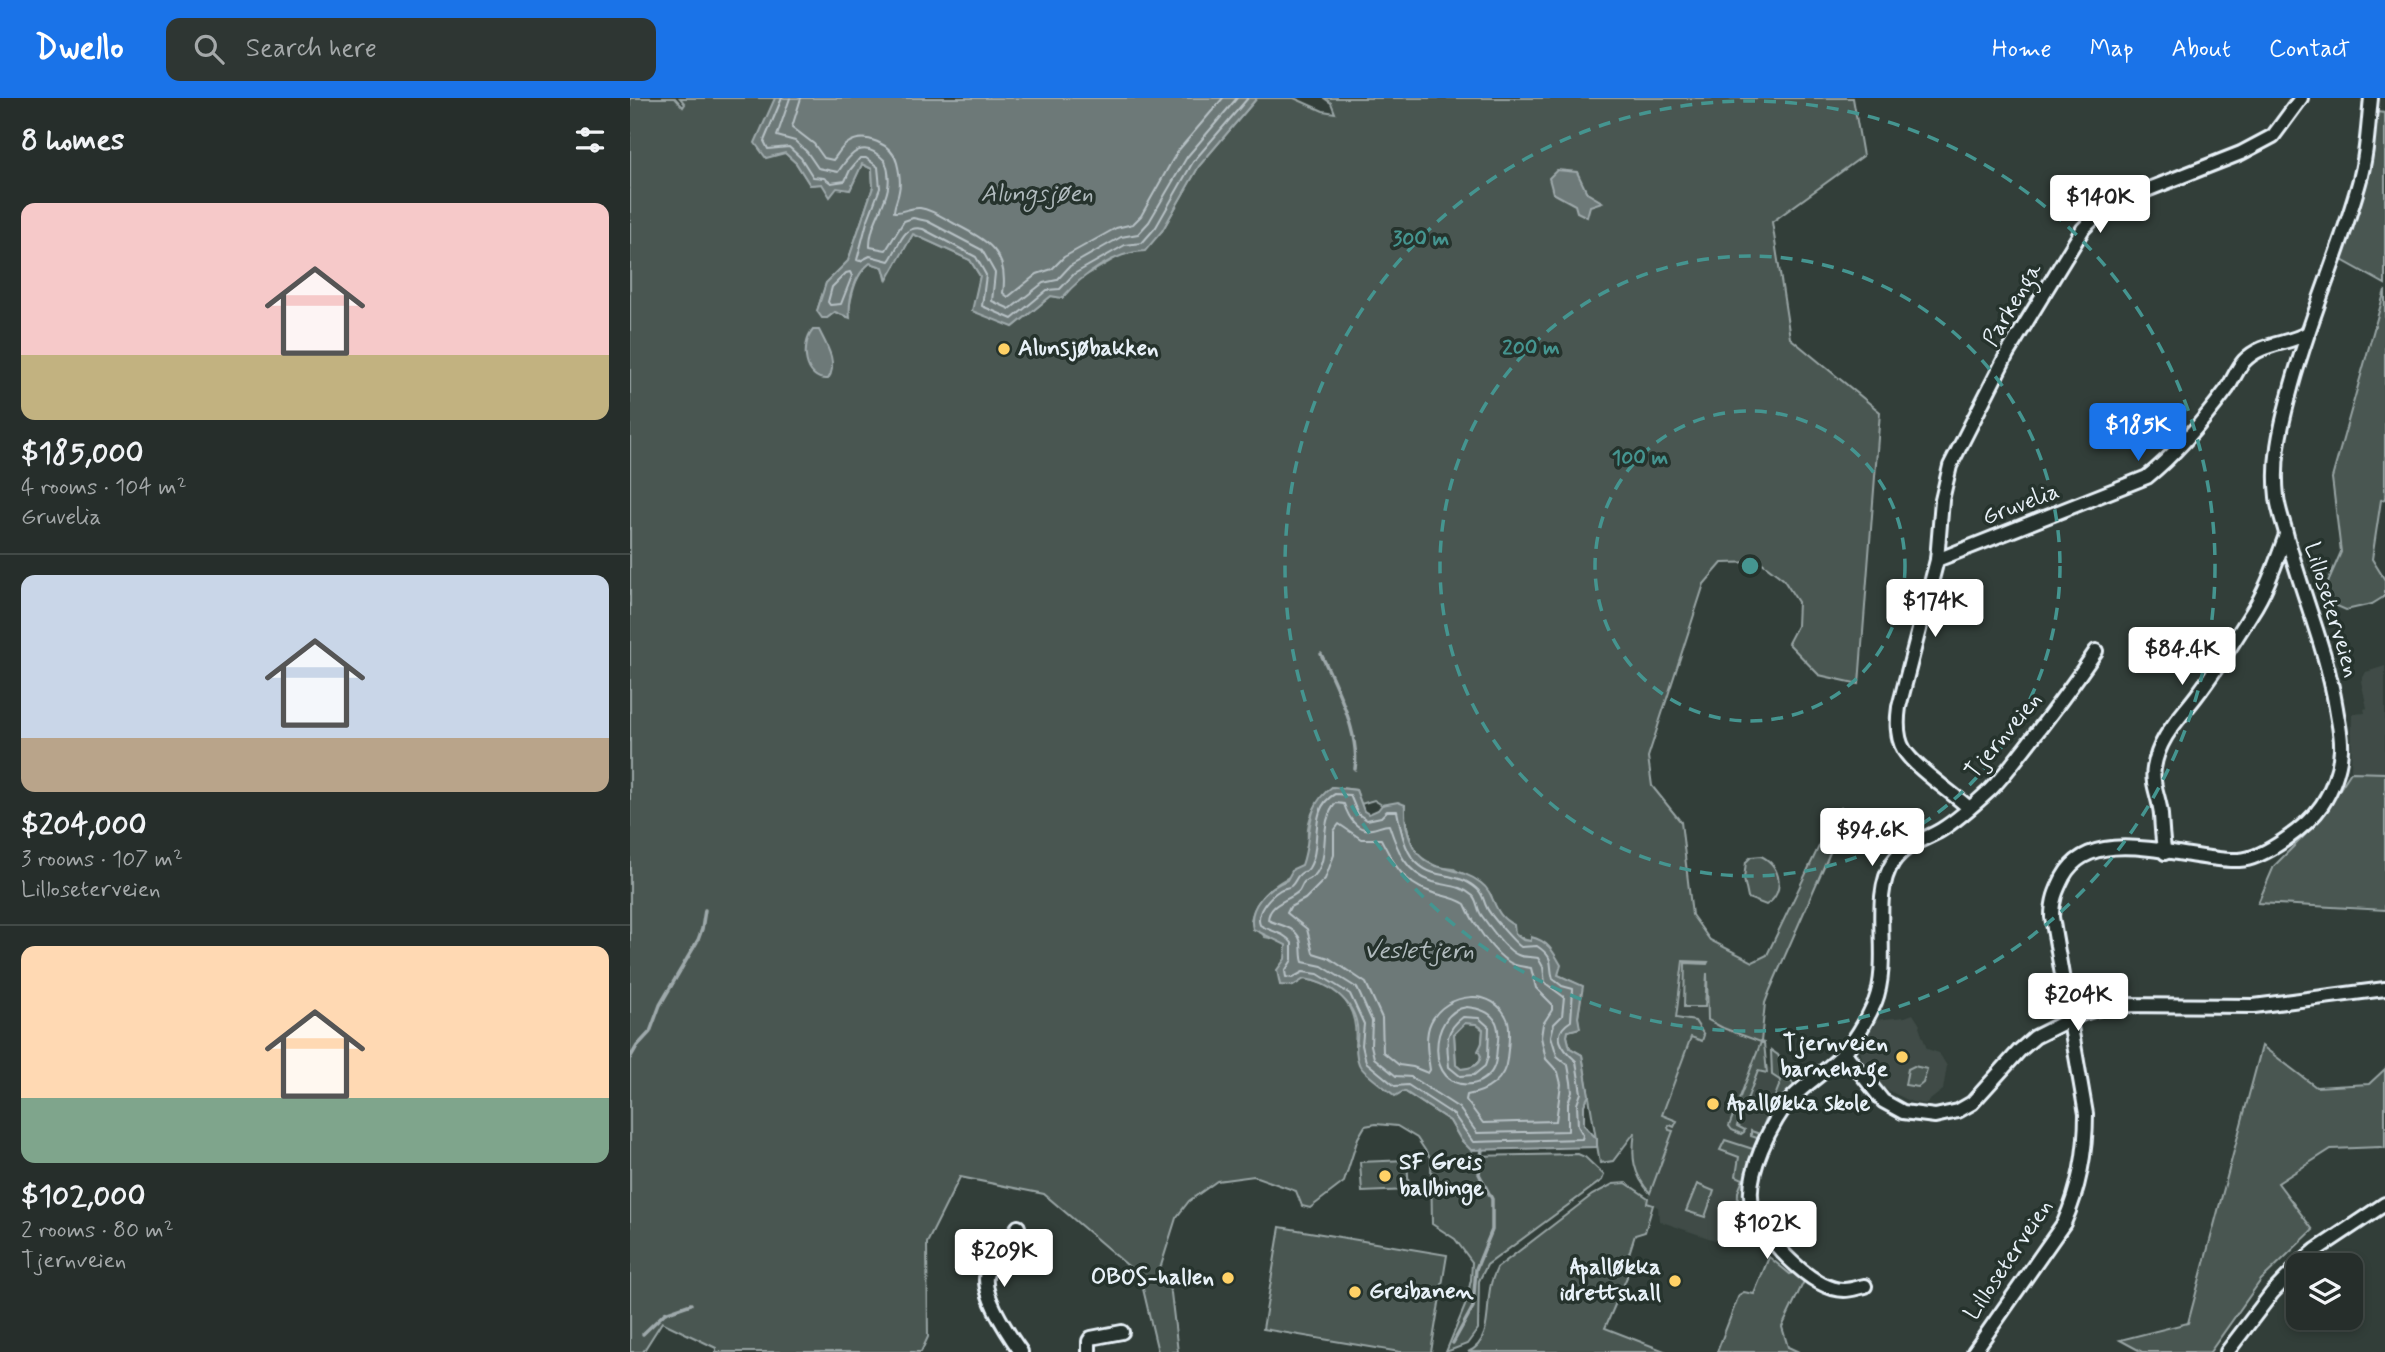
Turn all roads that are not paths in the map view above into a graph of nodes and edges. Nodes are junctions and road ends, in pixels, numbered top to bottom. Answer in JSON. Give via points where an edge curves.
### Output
{"nodes":[{"id":1,"x":2301,"y":98,"type":"edge"},
{"id":2,"x":2371,"y":98,"type":"edge"},
{"id":3,"x":2308,"y":332,"type":"junction"},
{"id":4,"x":2287,"y":535,"type":"junction"},
{"id":5,"x":1937,"y":560,"type":"junction"},
{"id":6,"x":2096,"y":651,"type":"dead end"},
{"id":7,"x":1969,"y":808,"type":"junction"},
{"id":8,"x":2165,"y":853,"type":"junction"},
{"id":9,"x":2385,"y":989,"type":"edge"},
{"id":10,"x":2071,"y":1018,"type":"junction"},
{"id":11,"x":1844,"y":1052,"type":"junction"},
{"id":12,"x":2385,"y":1203,"type":"edge"},
{"id":13,"x":1018,"y":1227,"type":"dead end"},
{"id":14,"x":2313,"y":1253,"type":"edge"},
{"id":15,"x":2286,"y":1279,"type":"edge"},
{"id":16,"x":1865,"y":1286,"type":"dead end"},
{"id":17,"x":1122,"y":1332,"type":"dead end"},
{"id":18,"x":1021,"y":1352,"type":"edge"},
{"id":19,"x":1089,"y":1352,"type":"edge"},
{"id":20,"x":1974,"y":1352,"type":"edge"},
{"id":21,"x":2227,"y":1352,"type":"edge"}],
"edges":[{"from":1,"to":5,"type":"street","name":"Parkenga","via":[[2273,136],[2121,200],[2083,229],[2007,354],[1957,448],[1941,500]]},
{"from":2,"to":3,"type":"street","name":"Lilloseterveien","via":[[2360,180]]},
{"from":3,"to":4,"type":"street","name":"Lilloseterveien","via":[[2277,443],[2277,500]]},
{"from":3,"to":5,"type":"street","name":"Gruvelia","via":[[2266,346],[2244,362],[2206,417],[2147,477]]},
{"from":4,"to":8,"type":"street","via":[[2253,612],[2159,748],[2153,783]]},
{"from":4,"to":8,"type":"street","name":"Lilloseterveien","via":[[2334,698],[2341,752],[2332,788],[2310,821],[2261,853],[2241,860]]},
{"from":5,"to":7,"type":"street","name":"Parkenga","via":[[1899,707],[1899,737],[1908,755]]},
{"from":6,"to":7,"type":"street","name":"Tjernveien","via":[[2018,756]]},
{"from":7,"to":11,"type":"street","name":"Tjernveien","via":[[1939,831],[1911,844],[1889,870],[1883,894],[1878,994]]},
{"from":8,"to":10,"type":"street","name":"Lilloseterveien","via":[[2101,848],[2085,854],[2066,873],[2052,898],[2052,917]]},
{"from":9,"to":10,"type":"street","via":[[2254,1006],[2111,1005]]},
{"from":10,"to":11,"type":"street","via":[[2035,1037],[1972,1103],[1935,1116],[1903,1112],[1883,1101]]},
{"from":10,"to":20,"type":"street","name":"Lilloseterveien","via":[[2086,1114],[2084,1152],[2071,1205],[2064,1223]]},
{"from":11,"to":16,"type":"street","name":"Tjernveien","via":[[1793,1097],[1769,1129],[1756,1164],[1752,1208],[1777,1248],[1807,1275],[1843,1290]]},
{"from":12,"to":14,"type":"street"},
{"from":13,"to":18,"type":"street","via":[[985,1282]]},
{"from":15,"to":21,"type":"street"},
{"from":17,"to":19,"type":"street","via":[[1091,1338]]}]}
